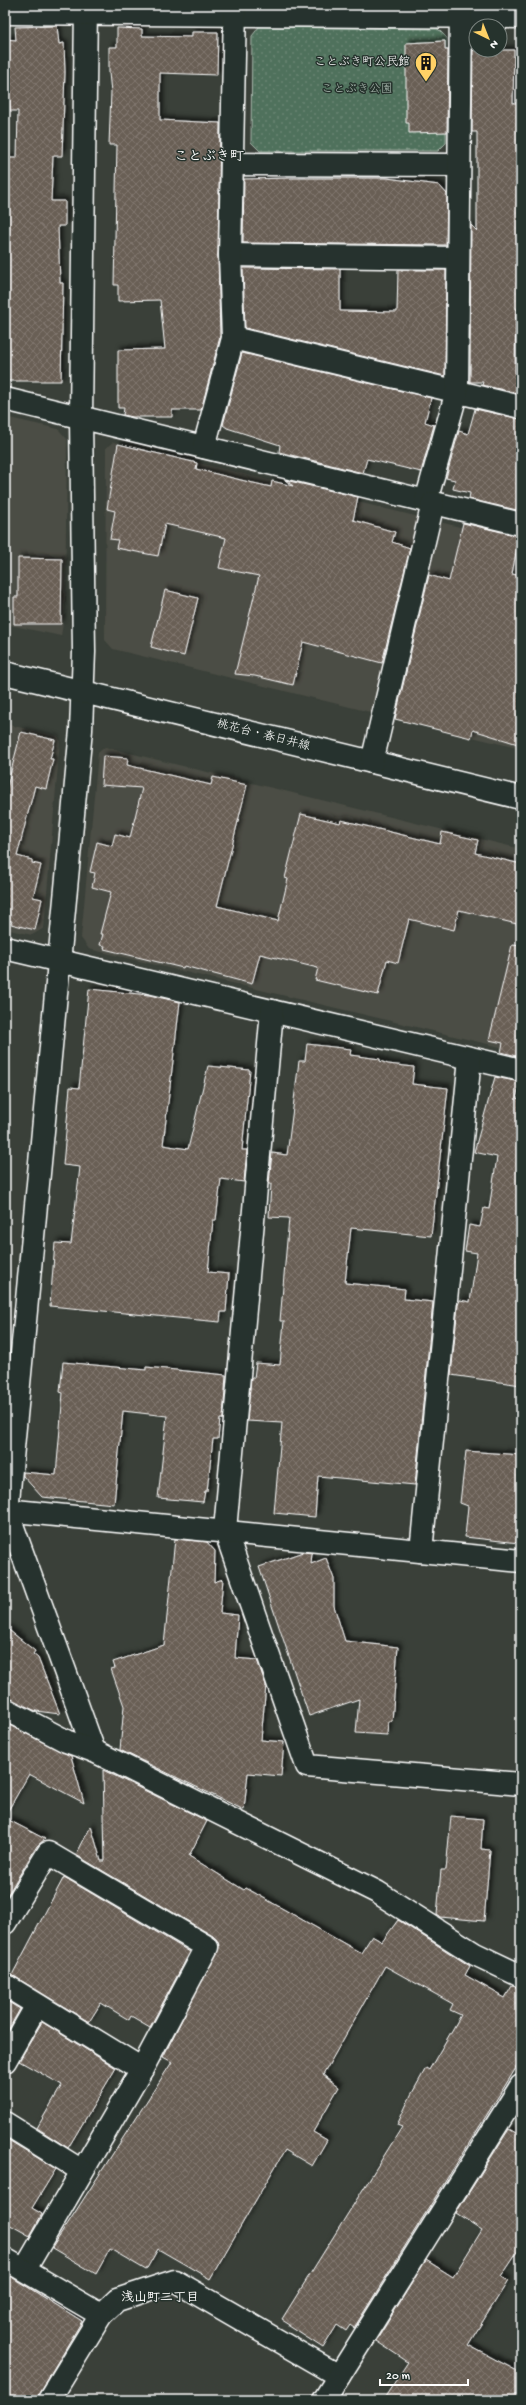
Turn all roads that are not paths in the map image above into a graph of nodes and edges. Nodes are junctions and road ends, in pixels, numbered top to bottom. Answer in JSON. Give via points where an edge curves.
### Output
{"nodes":[{"id":1,"x":86,"y":10,"type":"edge"},
{"id":2,"x":235,"y":10,"type":"edge"},
{"id":3,"x":461,"y":11,"type":"edge"},
{"id":4,"x":5,"y":13,"type":"edge"},
{"id":5,"x":521,"y":17,"type":"edge"},
{"id":6,"x":232,"y":164,"type":"junction"},
{"id":7,"x":458,"y":165,"type":"junction"},
{"id":8,"x":230,"y":255,"type":"junction"},
{"id":9,"x":458,"y":258,"type":"junction"},
{"id":10,"x":233,"y":338,"type":"junction"},
{"id":11,"x":457,"y":392,"type":"junction"},
{"id":12,"x":5,"y":399,"type":"edge"},
{"id":13,"x":521,"y":407,"type":"edge"},
{"id":14,"x":82,"y":418,"type":"junction"},
{"id":15,"x":204,"y":447,"type":"junction"},
{"id":16,"x":429,"y":502,"type":"junction"},
{"id":17,"x":521,"y":524,"type":"edge"},
{"id":18,"x":5,"y":673,"type":"edge"},
{"id":19,"x":82,"y":692,"type":"junction"},
{"id":20,"x":372,"y":762,"type":"junction"},
{"id":21,"x":521,"y":798,"type":"edge"},
{"id":22,"x":5,"y":948,"type":"edge"},
{"id":23,"x":59,"y":959,"type":"junction"},
{"id":24,"x":272,"y":1011,"type":"junction"},
{"id":25,"x":470,"y":1058,"type":"junction"},
{"id":26,"x":521,"y":1070,"type":"edge"},
{"id":27,"x":6,"y":1512,"type":"edge"},
{"id":28,"x":225,"y":1530,"type":"junction"},
{"id":29,"x":421,"y":1551,"type":"junction"},
{"id":30,"x":521,"y":1561,"type":"edge"},
{"id":31,"x":5,"y":1709,"type":"edge"},
{"id":32,"x":94,"y":1751,"type":"junction"},
{"id":33,"x":521,"y":1784,"type":"edge"},
{"id":34,"x":5,"y":1923,"type":"edge"},
{"id":35,"x":521,"y":1976,"type":"edge"},
{"id":36,"x":5,"y":1986,"type":"edge"},
{"id":37,"x":37,"y":2005,"type":"junction"},
{"id":38,"x":5,"y":2061,"type":"edge"},
{"id":39,"x":142,"y":2068,"type":"junction"},
{"id":40,"x":521,"y":2086,"type":"edge"},
{"id":41,"x":5,"y":2123,"type":"edge"},
{"id":42,"x":82,"y":2171,"type":"junction"},
{"id":43,"x":5,"y":2259,"type":"edge"},
{"id":44,"x":25,"y":2269,"type":"junction"},
{"id":45,"x":101,"y":2316,"type":"junction"},
{"id":46,"x":339,"y":2376,"type":"junction"},
{"id":47,"x":49,"y":2400,"type":"edge"},
{"id":48,"x":324,"y":2400,"type":"edge"}],
"edges":[{"from":1,"to":2,"type":"street"},
{"from":1,"to":4,"type":"street"},
{"from":1,"to":14,"type":"street"},
{"from":2,"to":3,"type":"street"},
{"from":2,"to":6,"type":"street"},
{"from":3,"to":5,"type":"street"},
{"from":3,"to":7,"type":"street"},
{"from":6,"to":7,"type":"street"},
{"from":6,"to":8,"type":"street"},
{"from":7,"to":9,"type":"street"},
{"from":8,"to":9,"type":"street"},
{"from":8,"to":10,"type":"street"},
{"from":9,"to":11,"type":"street"},
{"from":10,"to":11,"type":"street"},
{"from":10,"to":15,"type":"street"},
{"from":11,"to":13,"type":"street"},
{"from":11,"to":16,"type":"street"},
{"from":12,"to":14,"type":"street"},
{"from":14,"to":15,"type":"street"},
{"from":14,"to":19,"type":"street"},
{"from":15,"to":16,"type":"street"},
{"from":16,"to":17,"type":"street"},
{"from":16,"to":20,"type":"street"},
{"from":18,"to":19,"type":"street","name":"桃花台・春日井線"},
{"from":19,"to":20,"type":"street","name":"桃花台・春日井線"},
{"from":19,"to":23,"type":"street","via":[[81,730]]},
{"from":20,"to":21,"type":"street","name":"桃花台・春日井線"},
{"from":22,"to":23,"type":"street"},
{"from":23,"to":24,"type":"street"},
{"from":23,"to":27,"type":"street"},
{"from":24,"to":25,"type":"street"},
{"from":24,"to":28,"type":"street"},
{"from":25,"to":26,"type":"street"},
{"from":25,"to":29,"type":"street"},
{"from":27,"to":28,"type":"street"},
{"from":27,"to":32,"type":"street"},
{"from":28,"to":29,"type":"street"},
{"from":28,"to":33,"type":"street","via":[[307,1766]]},
{"from":29,"to":30,"type":"street"},
{"from":31,"to":32,"type":"street","via":[[66,1741]]},
{"from":32,"to":35,"type":"street","via":[[376,1892],[475,1954]]},
{"from":34,"to":39,"type":"street","via":[[48,1853],[207,1947]]},
{"from":36,"to":37,"type":"street"},
{"from":37,"to":38,"type":"street"},
{"from":37,"to":39,"type":"street"},
{"from":39,"to":42,"type":"street"},
{"from":40,"to":46,"type":"street"},
{"from":41,"to":42,"type":"street"},
{"from":42,"to":44,"type":"street"},
{"from":43,"to":44,"type":"street"},
{"from":44,"to":45,"type":"street"},
{"from":45,"to":46,"type":"street","via":[[117,2300],[175,2281]]},
{"from":45,"to":47,"type":"street"},
{"from":46,"to":48,"type":"street"}]}
